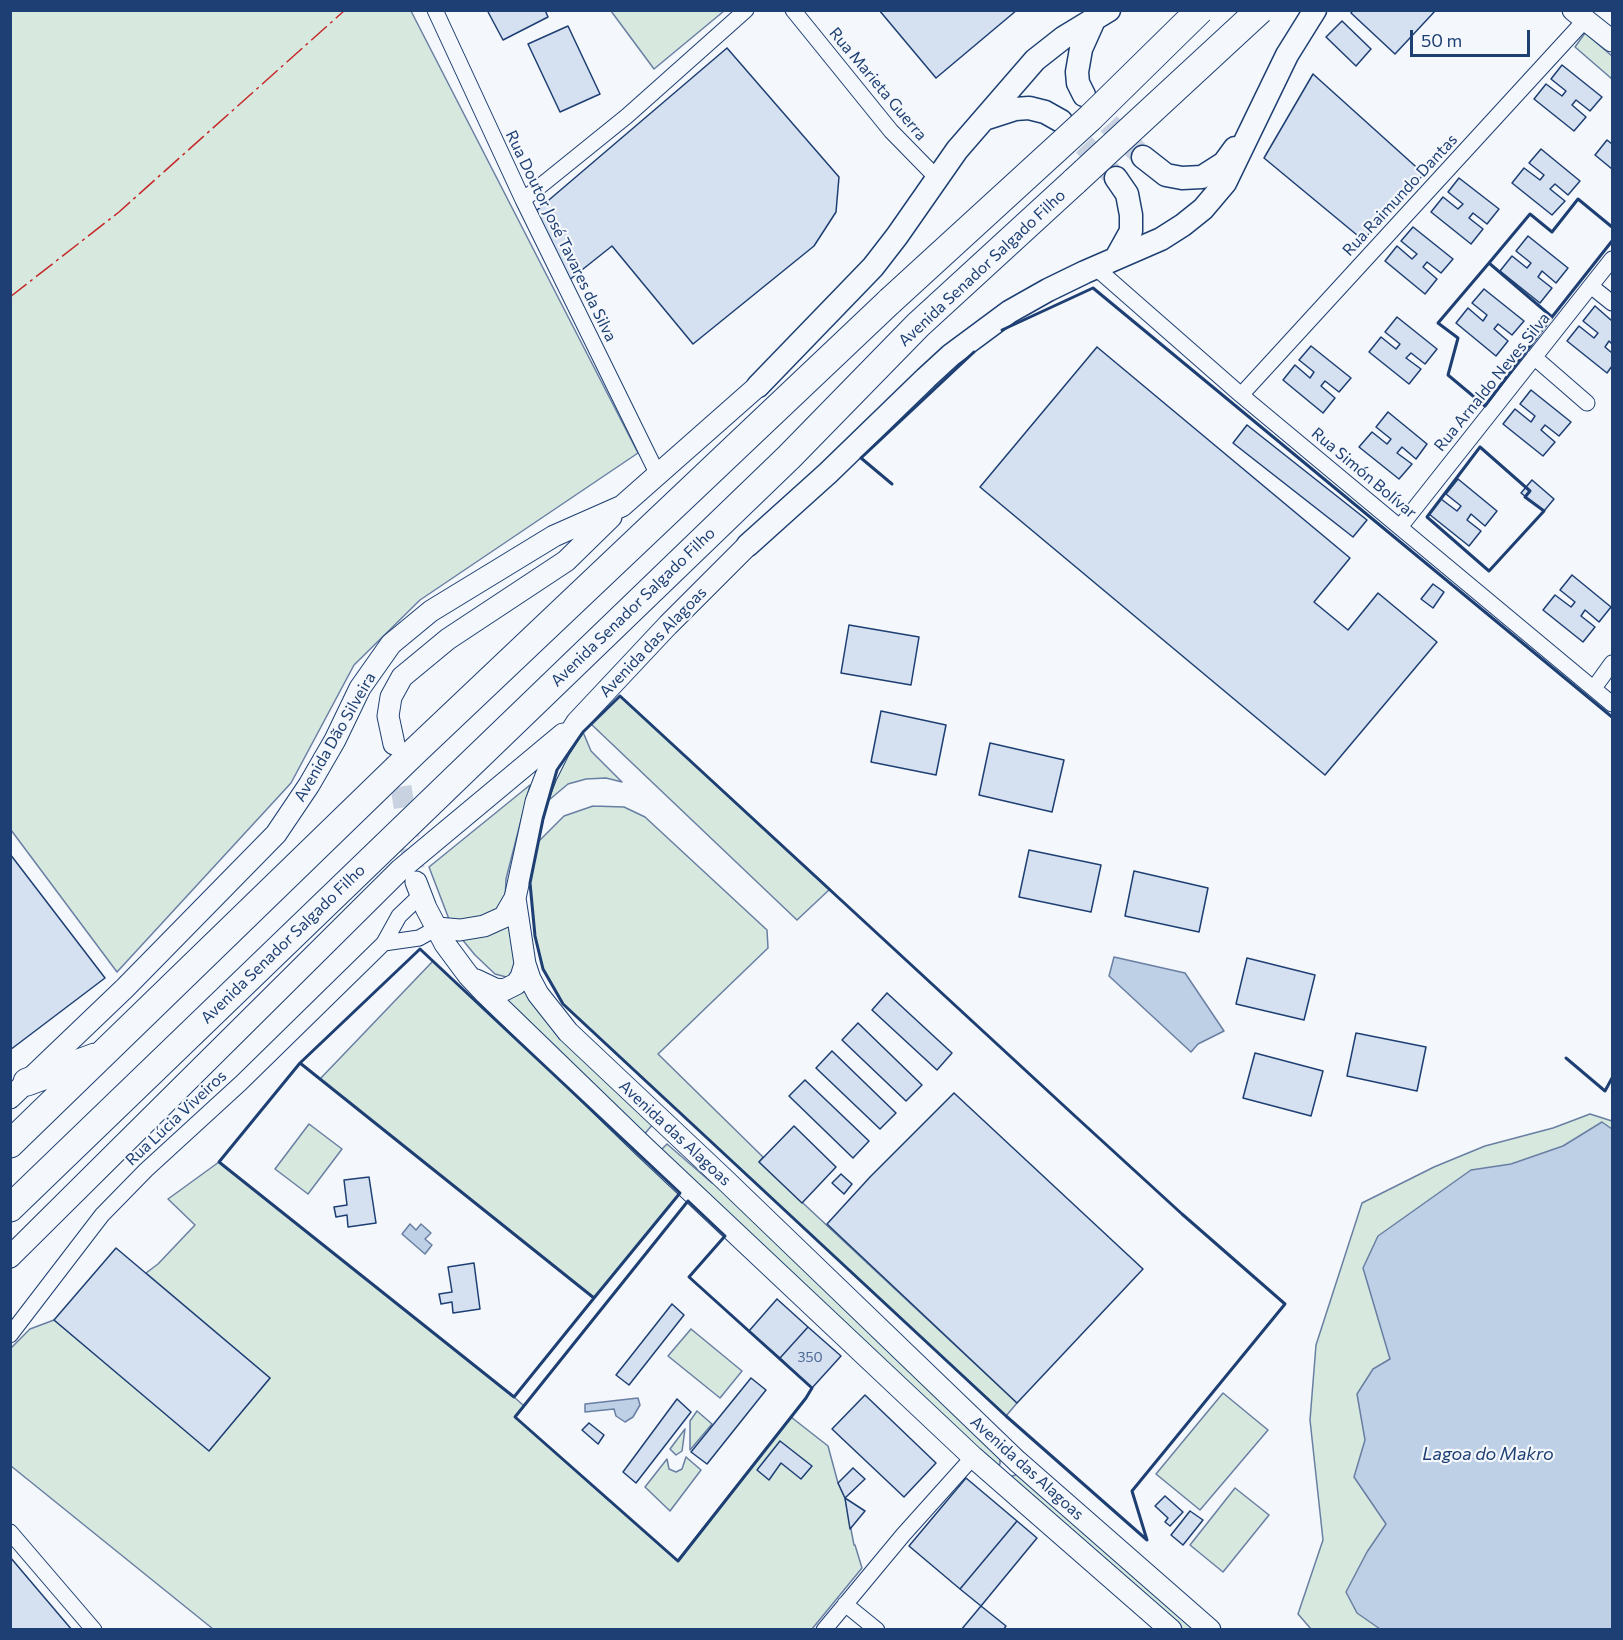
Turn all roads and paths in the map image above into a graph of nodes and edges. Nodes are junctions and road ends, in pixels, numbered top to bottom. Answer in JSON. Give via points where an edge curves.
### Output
{"nodes":[{"id":1,"x":435,"y":10,"type":"edge"},
{"id":2,"x":746,"y":10,"type":"edge"},
{"id":3,"x":793,"y":10,"type":"edge"},
{"id":4,"x":1200,"y":10,"type":"edge"},
{"id":5,"x":1260,"y":10,"type":"edge"},
{"id":6,"x":1316,"y":10,"type":"edge"},
{"id":7,"x":1102,"y":15,"type":"edge"},
{"id":8,"x":1579,"y":15,"type":"edge"},
{"id":9,"x":1612,"y":41,"type":"edge"},
{"id":10,"x":1084,"y":95,"type":"tunnel mouth"},
{"id":11,"x":1256,"y":117,"type":"junction"},
{"id":12,"x":984,"y":119,"type":"junction"},
{"id":13,"x":1061,"y":121,"type":"tunnel mouth"},
{"id":14,"x":1143,"y":157,"type":"tunnel mouth"},
{"id":15,"x":938,"y":178,"type":"junction"},
{"id":16,"x":1116,"y":178,"type":"tunnel mouth"},
{"id":17,"x":523,"y":200,"type":"junction"},
{"id":18,"x":1116,"y":258,"type":"junction"},
{"id":19,"x":1612,"y":259,"type":"edge"},
{"id":20,"x":1095,"y":267,"type":"junction"},
{"id":21,"x":1592,"y":287,"type":"junction"},
{"id":22,"x":1612,"y":303,"type":"edge"},
{"id":23,"x":1534,"y":357,"type":"junction"},
{"id":24,"x":758,"y":386,"type":"joint"},
{"id":25,"x":1241,"y":395,"type":"junction"},
{"id":26,"x":1587,"y":403,"type":"dead end"},
{"id":27,"x":658,"y":475,"type":"junction"},
{"id":28,"x":622,"y":506,"type":"junction"},
{"id":29,"x":1400,"y":527,"type":"junction"},
{"id":30,"x":748,"y":545,"type":"joint"},
{"id":31,"x":1612,"y":663,"type":"edge"},
{"id":32,"x":1594,"y":688,"type":"junction"},
{"id":33,"x":1612,"y":704,"type":"edge"},
{"id":34,"x":577,"y":722,"type":"junction"},
{"id":35,"x":394,"y":744,"type":"tunnel mouth"},
{"id":36,"x":419,"y":888,"type":"joint"},
{"id":37,"x":515,"y":898,"type":"junction"},
{"id":38,"x":437,"y":928,"type":"junction"},
{"id":39,"x":384,"y":943,"type":"junction"},
{"id":40,"x":525,"y":964,"type":"junction"},
{"id":41,"x":468,"y":975,"type":"junction"},
{"id":42,"x":107,"y":1052,"type":"junction"},
{"id":43,"x":19,"y":1090,"type":"edge"},
{"id":44,"x":10,"y":1144,"type":"edge"},
{"id":45,"x":644,"y":1148,"type":"junction"},
{"id":46,"x":723,"y":1178,"type":"junction"},
{"id":47,"x":10,"y":1208,"type":"edge"},
{"id":48,"x":10,"y":1257,"type":"edge"},
{"id":49,"x":10,"y":1335,"type":"edge"},
{"id":50,"x":973,"y":1457,"type":"junction"},
{"id":51,"x":1017,"y":1461,"type":"junction"},
{"id":52,"x":999,"y":1480,"type":"junction"},
{"id":53,"x":10,"y":1532,"type":"edge"},
{"id":54,"x":846,"y":1604,"type":"junction"},
{"id":55,"x":94,"y":1629,"type":"edge"},
{"id":56,"x":824,"y":1629,"type":"edge"},
{"id":57,"x":877,"y":1629,"type":"edge"},
{"id":58,"x":1171,"y":1629,"type":"edge"},
{"id":59,"x":1210,"y":1629,"type":"edge"}],
"edges":[{"from":1,"to":17,"type":"street","name":"Rua Doutor José Tavares da Silva"},
{"from":2,"to":17,"type":"street","via":[[627,116]]},
{"from":3,"to":15,"type":"street","name":"Rua Marieta Guerra","via":[[891,132]]},
{"from":4,"to":42,"type":"highway","bridge":true,"via":[[1090,118],[412,754]]},
{"from":5,"to":47,"type":"highway","name":"Avenida Senador Salgado Filho","bridge":true,"via":[[918,324],[789,457]]},
{"from":6,"to":11,"type":"main road","via":[[1287,55]]},
{"from":7,"to":10,"type":"main road","via":[[1081,49],[1077,72]]},
{"from":7,"to":12,"type":"main road","via":[[1035,60]]},
{"from":8,"to":9,"type":"main road"},
{"from":8,"to":25,"type":"street","name":"Rua Raimundo Dantas"},
{"from":11,"to":14,"type":"main road","via":[[1224,163],[1202,177],[1166,175]]},
{"from":11,"to":18,"type":"main road","via":[[1225,183],[1203,209],[1161,239]]},
{"from":12,"to":13,"type":"main road","via":[[1029,108]]},
{"from":12,"to":15,"type":"main road"},
{"from":15,"to":24,"type":"main road","via":[[873,267]]},
{"from":16,"to":18,"type":"main road","via":[[1127,194],[1131,231]]},
{"from":17,"to":27,"type":"street","name":"Rua Doutor José Tavares da Silva"},
{"from":18,"to":20,"type":"main road"},
{"from":19,"to":21,"type":"street","name":"Rua Arnaldo Neves Silva"},
{"from":20,"to":25,"type":"street","name":"Rua Simón Bolívar"},
{"from":20,"to":30,"type":"main road","via":[[1009,312],[951,355]]},
{"from":21,"to":22,"type":"street"},
{"from":21,"to":23,"type":"street","name":"Rua Arnaldo Neves Silva"},
{"from":23,"to":26,"type":"street"},
{"from":23,"to":29,"type":"street","name":"Rua Arnaldo Neves Silva"},
{"from":24,"to":27,"type":"main road","name":"Avenida Dão Silveira"},
{"from":25,"to":29,"type":"street","name":"Rua Simón Bolívar"},
{"from":27,"to":28,"type":"main road","name":"Avenida Dão Silveira"},
{"from":28,"to":35,"type":"main road","via":[[566,561],[448,639],[402,677],[391,697],[388,716]]},
{"from":28,"to":43,"type":"main road","name":"Avenida Dão Silveira","via":[[554,536],[431,611],[391,644],[360,688],[319,767],[276,834]]},
{"from":29,"to":32,"type":"street","name":"Rua Simón Bolívar"},
{"from":30,"to":34,"type":"main road","name":"Avenida das Alagoas"},
{"from":31,"to":32,"type":"street"},
{"from":32,"to":33,"type":"street","name":"Rua Simón Bolívar"},
{"from":34,"to":37,"type":"main road","name":"Avenida das Alagoas","via":[[559,750],[536,802]]},
{"from":34,"to":48,"type":"main road","name":"Avenida Senador Salgado Filho","via":[[401,869]]},
{"from":36,"to":38,"type":"main road","name":"Avenida das Alagoas"},
{"from":36,"to":39,"type":"street","name":"Rua Lúcia Viveiros"},
{"from":37,"to":38,"type":"main road","via":[[504,917],[484,926]]},
{"from":37,"to":40,"type":"main road","name":"Avenida das Alagoas"},
{"from":38,"to":39,"type":"street","via":[[419,938]]},
{"from":38,"to":41,"type":"main road","name":"Avenida das Alagoas"},
{"from":39,"to":49,"type":"street","name":"Rua Lúcia Viveiros","via":[[122,1194]]},
{"from":40,"to":41,"type":"main road","via":[[516,984],[504,990]]},
{"from":40,"to":46,"type":"main road","name":"Avenida das Alagoas","via":[[538,994],[568,1032]]},
{"from":41,"to":45,"type":"main road","name":"Avenida das Alagoas"},
{"from":42,"to":43,"type":"highway"},
{"from":42,"to":44,"type":"highway"},
{"from":45,"to":46,"type":"main road","via":[[654,1140],[672,1142]]},
{"from":45,"to":50,"type":"main road","name":"Avenida das Alagoas"},
{"from":46,"to":51,"type":"main road","name":"Avenida das Alagoas"},
{"from":50,"to":52,"type":"main road","name":"Avenida das Alagoas"},
{"from":50,"to":54,"type":"street"},
{"from":51,"to":52,"type":"main road"},
{"from":51,"to":59,"type":"main road","name":"Avenida das Alagoas"},
{"from":52,"to":58,"type":"main road","name":"Avenida das Alagoas"},
{"from":53,"to":55,"type":"street"},
{"from":54,"to":56,"type":"street"},
{"from":54,"to":57,"type":"street"}]}
